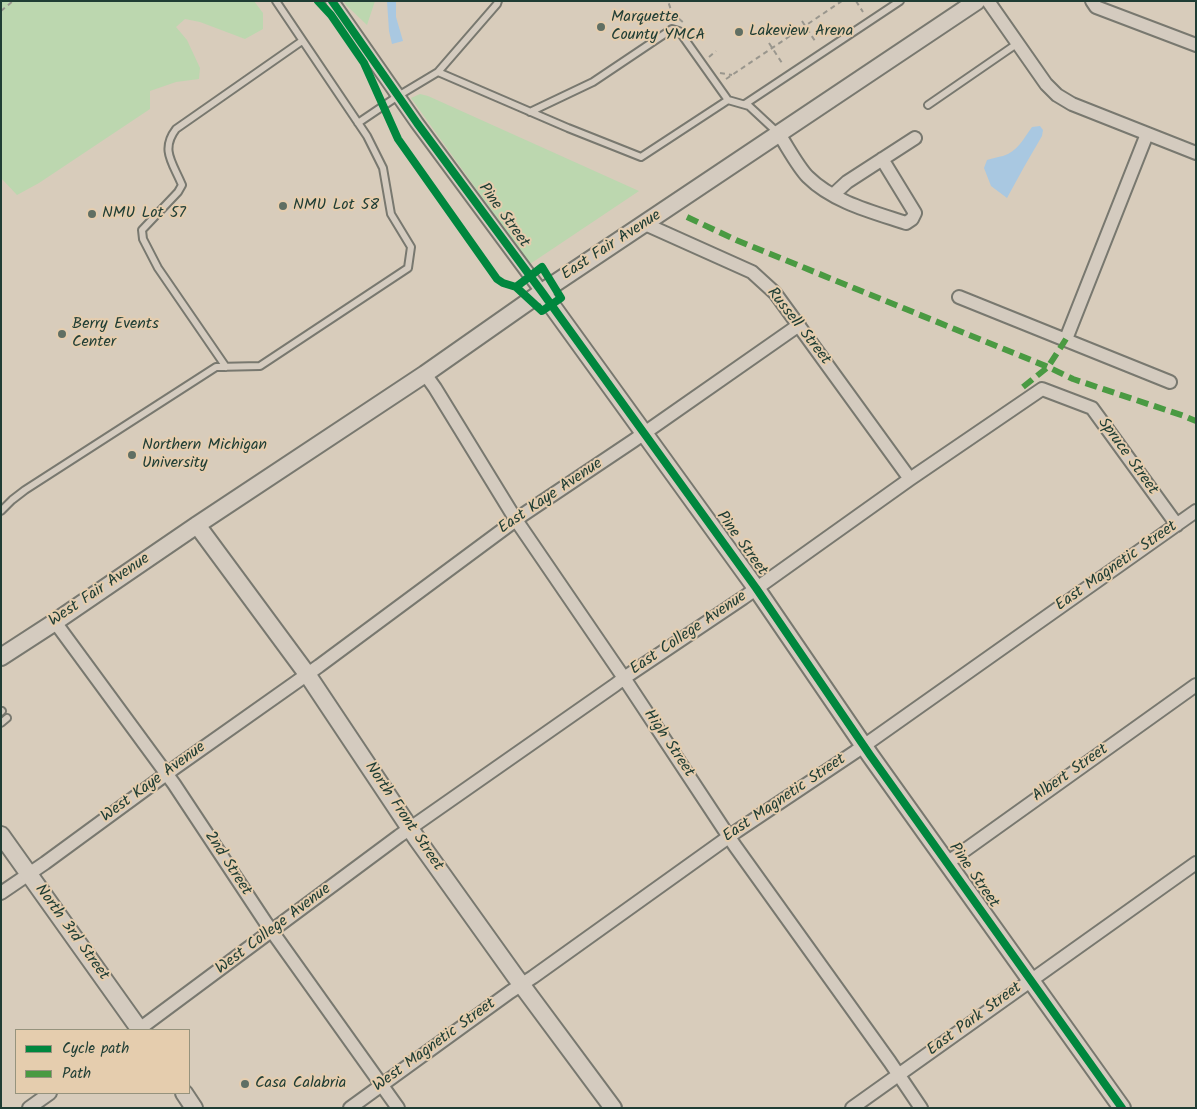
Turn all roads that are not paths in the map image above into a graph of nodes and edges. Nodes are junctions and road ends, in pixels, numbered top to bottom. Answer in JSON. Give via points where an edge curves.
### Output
{"nodes":[{"id":1,"x":276,"y":1,"type":"edge"},
{"id":2,"x":332,"y":1,"type":"edge"},
{"id":3,"x":900,"y":1,"type":"edge"},
{"id":4,"x":978,"y":1,"type":"edge"},
{"id":5,"x":988,"y":1,"type":"edge"},
{"id":6,"x":1092,"y":1,"type":"edge"},
{"id":7,"x":498,"y":3,"type":"edge"},
{"id":8,"x":302,"y":41,"type":"junction"},
{"id":9,"x":1018,"y":43,"type":"junction"},
{"id":10,"x":1196,"y":45,"type":"edge"},
{"id":11,"x":438,"y":72,"type":"junction"},
{"id":12,"x":398,"y":96,"type":"junction"},
{"id":13,"x":728,"y":100,"type":"junction"},
{"id":14,"x":745,"y":104,"type":"junction"},
{"id":15,"x":928,"y":105,"type":"dead end"},
{"id":16,"x":530,"y":112,"type":"junction"},
{"id":17,"x":358,"y":123,"type":"junction"},
{"id":18,"x":779,"y":134,"type":"junction"},
{"id":19,"x":1147,"y":134,"type":"junction"},
{"id":20,"x":914,"y":138,"type":"dead end"},
{"id":21,"x":1196,"y":153,"type":"edge"},
{"id":22,"x":882,"y":159,"type":"junction"},
{"id":23,"x":833,"y":195,"type":"junction"},
{"id":24,"x":645,"y":224,"type":"junction"},
{"id":25,"x":542,"y":292,"type":"junction"},
{"id":26,"x":959,"y":297,"type":"dead end"},
{"id":27,"x":799,"y":325,"type":"junction"},
{"id":28,"x":1066,"y":339,"type":"junction"},
{"id":29,"x":226,"y":367,"type":"junction"},
{"id":30,"x":425,"y":374,"type":"junction"},
{"id":31,"x":1170,"y":382,"type":"dead end"},
{"id":32,"x":1042,"y":389,"type":"joint"},
{"id":33,"x":644,"y":433,"type":"junction"},
{"id":34,"x":910,"y":479,"type":"junction"},
{"id":35,"x":1,"y":510,"type":"edge"},
{"id":36,"x":1196,"y":511,"type":"edge"},
{"id":37,"x":516,"y":520,"type":"junction"},
{"id":38,"x":197,"y":524,"type":"junction"},
{"id":39,"x":1176,"y":525,"type":"junction"},
{"id":40,"x":756,"y":588,"type":"junction"},
{"id":41,"x":55,"y":622,"type":"junction"},
{"id":42,"x":1,"y":656,"type":"edge"},
{"id":43,"x":307,"y":674,"type":"junction"},
{"id":44,"x":624,"y":678,"type":"junction"},
{"id":45,"x":1196,"y":685,"type":"edge"},
{"id":46,"x":7,"y":718,"type":"dead end"},
{"id":47,"x":1,"y":723,"type":"edge"},
{"id":48,"x":864,"y":745,"type":"junction"},
{"id":49,"x":167,"y":774,"type":"junction"},
{"id":50,"x":410,"y":828,"type":"junction"},
{"id":51,"x":1,"y":836,"type":"edge"},
{"id":52,"x":730,"y":836,"type":"junction"},
{"id":53,"x":947,"y":863,"type":"junction"},
{"id":54,"x":1196,"y":863,"type":"edge"},
{"id":55,"x":29,"y":874,"type":"junction"},
{"id":56,"x":1,"y":893,"type":"edge"},
{"id":57,"x":272,"y":931,"type":"junction"},
{"id":58,"x":1031,"y":980,"type":"junction"},
{"id":59,"x":521,"y":984,"type":"junction"},
{"id":60,"x":138,"y":1029,"type":"edge"},
{"id":61,"x":140,"y":1029,"type":"edge"},
{"id":62,"x":898,"y":1075,"type":"junction"},
{"id":63,"x":381,"y":1084,"type":"junction"},
{"id":64,"x":49,"y":1094,"type":"edge"},
{"id":65,"x":185,"y":1094,"type":"edge"},
{"id":66,"x":29,"y":1108,"type":"edge"},
{"id":67,"x":194,"y":1108,"type":"edge"},
{"id":68,"x":350,"y":1108,"type":"edge"},
{"id":69,"x":398,"y":1108,"type":"edge"},
{"id":70,"x":613,"y":1108,"type":"edge"},
{"id":71,"x":852,"y":1108,"type":"edge"},
{"id":72,"x":921,"y":1108,"type":"edge"},
{"id":73,"x":1122,"y":1108,"type":"edge"}],
"edges":[{"from":1,"to":8,"type":"lane"},
{"from":2,"to":12,"type":"street","name":"Pine Street"},
{"from":3,"to":14,"type":"lane"},
{"from":4,"to":18,"type":"street","name":"East Fair Avenue"},
{"from":5,"to":9,"type":"street"},
{"from":6,"to":10,"type":"street","via":[[1096,7]]},
{"from":7,"to":11,"type":"lane"},
{"from":8,"to":17,"type":"lane"},
{"from":8,"to":29,"type":"lane","via":[[176,129],[170,138],[168,153],[182,185],[142,230],[143,239],[158,268]]},
{"from":9,"to":15,"type":"lane"},
{"from":9,"to":19,"type":"street","via":[[1057,95]]},
{"from":11,"to":12,"type":"lane"},
{"from":11,"to":16,"type":"lane"},
{"from":12,"to":17,"type":"lane"},
{"from":12,"to":25,"type":"street","name":"Pine Street"},
{"from":13,"to":14,"type":"lane"},
{"from":13,"to":16,"type":"lane","via":[[641,157]]},
{"from":13,"to":16,"type":"lane","via":[[679,31],[672,29],[592,82]]},
{"from":14,"to":18,"type":"lane"},
{"from":17,"to":29,"type":"lane","via":[[383,168],[391,214],[411,247],[408,268],[260,366]]},
{"from":18,"to":23,"type":"street","via":[[806,175]]},
{"from":18,"to":24,"type":"street","name":"East Fair Avenue"},
{"from":19,"to":21,"type":"street"},
{"from":19,"to":28,"type":"street"},
{"from":20,"to":22,"type":"street"},
{"from":22,"to":23,"type":"street"},
{"from":22,"to":23,"type":"street","via":[[914,213],[912,220],[906,223],[856,207]]},
{"from":24,"to":25,"type":"street","name":"East Fair Avenue"},
{"from":24,"to":27,"type":"street","name":"Russell Street","via":[[752,272],[775,293]]},
{"from":25,"to":30,"type":"street","name":"East Fair Avenue"},
{"from":25,"to":33,"type":"street","name":"Pine Street"},
{"from":26,"to":28,"type":"street"},
{"from":27,"to":33,"type":"street","name":"East Kaye Avenue"},
{"from":27,"to":34,"type":"street","name":"Russell Street"},
{"from":28,"to":31,"type":"street"},
{"from":29,"to":35,"type":"lane","via":[[216,367],[25,490]]},
{"from":30,"to":37,"type":"street","name":"High Street"},
{"from":30,"to":38,"type":"street","name":"East Fair Avenue"},
{"from":32,"to":34,"type":"street","name":"East College Avenue"},
{"from":32,"to":39,"type":"street","name":"Spruce Street","via":[[1092,408]]},
{"from":33,"to":37,"type":"street","name":"East Kaye Avenue"},
{"from":33,"to":40,"type":"street","name":"Pine Street"},
{"from":34,"to":40,"type":"street","name":"East College Avenue"},
{"from":36,"to":39,"type":"street","name":"East Magnetic Street"},
{"from":37,"to":43,"type":"street","name":"East Kaye Avenue"},
{"from":37,"to":44,"type":"street","name":"High Street"},
{"from":38,"to":41,"type":"street","name":"West Fair Avenue"},
{"from":38,"to":43,"type":"street","name":"North Front Street"},
{"from":39,"to":48,"type":"street","name":"East Magnetic Street"},
{"from":40,"to":44,"type":"street","name":"East College Avenue"},
{"from":40,"to":48,"type":"street","name":"Pine Street"},
{"from":41,"to":42,"type":"street","name":"West Fair Avenue"},
{"from":41,"to":49,"type":"street","name":"2nd Street"},
{"from":43,"to":49,"type":"street","name":"West Kaye Avenue"},
{"from":43,"to":50,"type":"street","name":"North Front Street"},
{"from":44,"to":50,"type":"street","name":"East College Avenue"},
{"from":44,"to":52,"type":"street","name":"High Street"},
{"from":45,"to":53,"type":"street","name":"Albert Street"},
{"from":46,"to":47,"type":"lane"},
{"from":48,"to":52,"type":"street","name":"East Magnetic Street"},
{"from":48,"to":53,"type":"street","name":"Pine Street"},
{"from":49,"to":55,"type":"street","name":"West Kaye Avenue"},
{"from":49,"to":57,"type":"street","name":"2nd Street"},
{"from":50,"to":57,"type":"street","name":"West College Avenue"},
{"from":50,"to":59,"type":"street","name":"North Front Street"},
{"from":51,"to":55,"type":"street","name":"North 3rd Street"},
{"from":52,"to":59,"type":"street","name":"East Magnetic Street"},
{"from":52,"to":62,"type":"street","name":"High Street"},
{"from":53,"to":58,"type":"street","name":"Pine Street"},
{"from":54,"to":58,"type":"street","name":"East Park Street"},
{"from":55,"to":56,"type":"street","name":"West Kaye Avenue"},
{"from":55,"to":60,"type":"street","name":"North 3rd Street"},
{"from":57,"to":61,"type":"street","name":"West College Avenue"},
{"from":57,"to":63,"type":"street","name":"2nd Street"},
{"from":58,"to":62,"type":"street","name":"East Park Street"},
{"from":58,"to":73,"type":"street","name":"Pine Street"},
{"from":59,"to":63,"type":"street","name":"West Magnetic Street"},
{"from":59,"to":70,"type":"street","name":"North Front Street"},
{"from":62,"to":71,"type":"street","name":"East Park Street"},
{"from":62,"to":72,"type":"street","name":"High Street"},
{"from":63,"to":68,"type":"street","name":"West Magnetic Street"},
{"from":63,"to":69,"type":"street","name":"2nd Street"},
{"from":64,"to":66,"type":"street"},
{"from":65,"to":67,"type":"street"}]}
